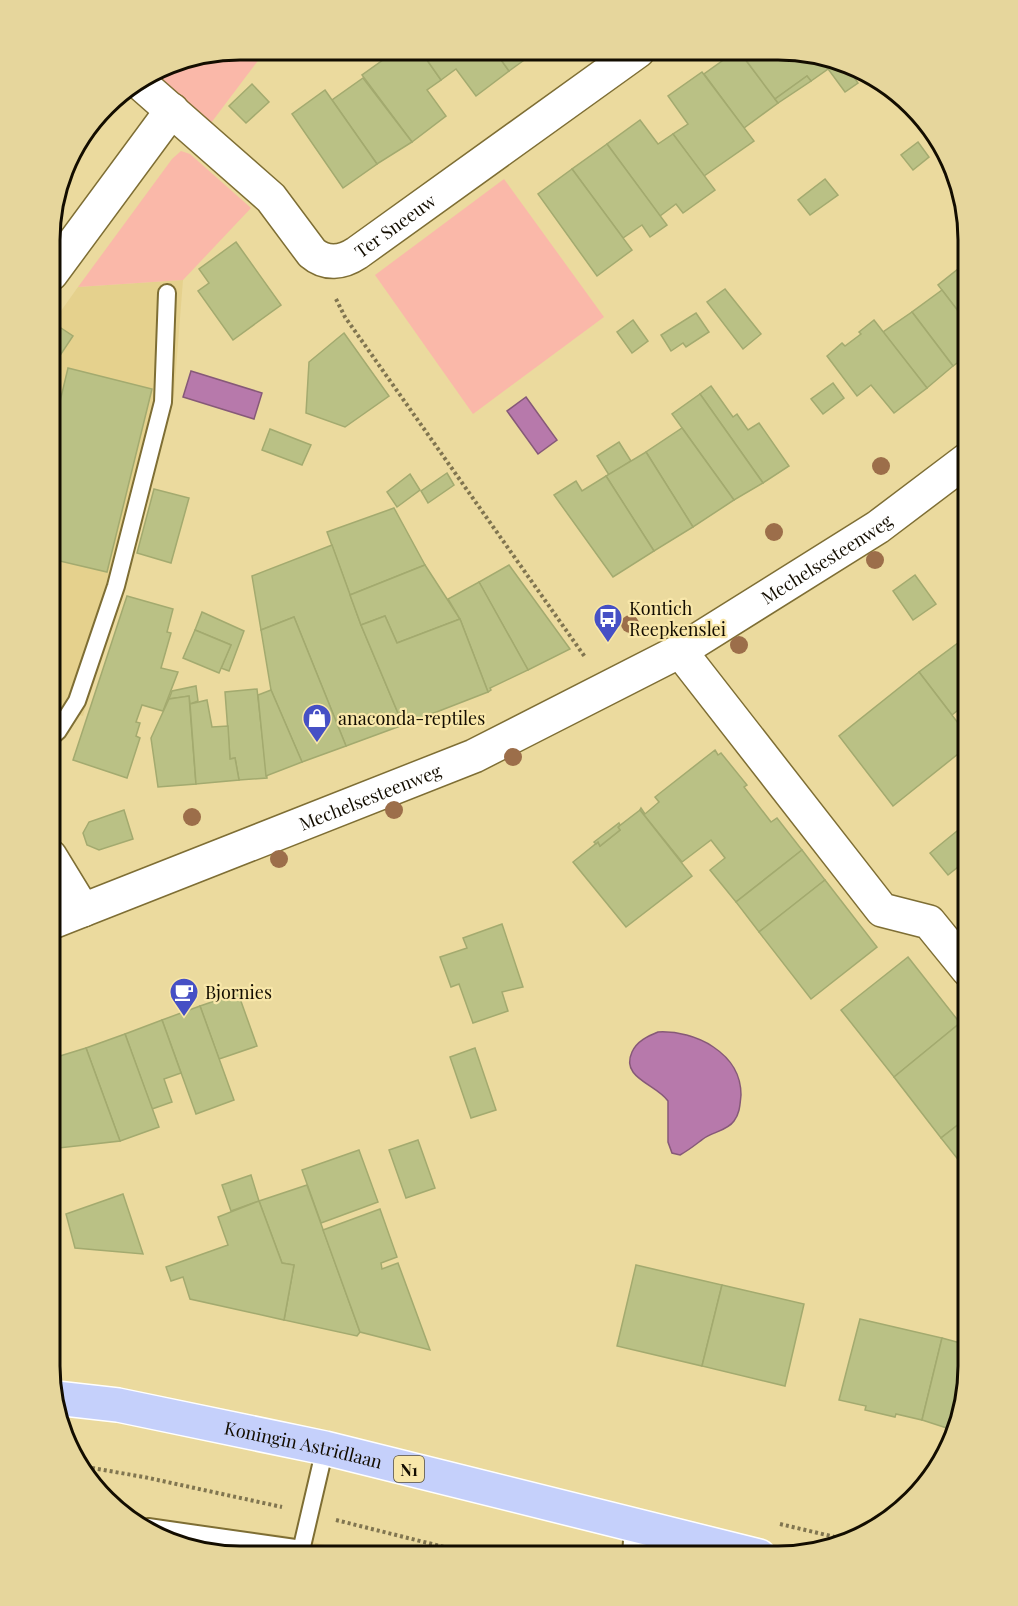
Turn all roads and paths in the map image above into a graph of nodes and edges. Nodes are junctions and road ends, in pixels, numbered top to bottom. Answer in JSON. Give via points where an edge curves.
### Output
{"nodes":[{"id":1,"x":625,"y":60,"type":"edge"},
{"id":2,"x":145,"y":87,"type":"edge"},
{"id":3,"x":172,"y":110,"type":"junction"},
{"id":4,"x":312,"y":253,"type":"junction"},
{"id":5,"x":60,"y":262,"type":"edge"},
{"id":6,"x":167,"y":293,"type":"dead end"},
{"id":7,"x":958,"y":467,"type":"edge"},
{"id":8,"x":680,"y":651,"type":"junction"},
{"id":9,"x":607,"y":688,"type":"junction"},
{"id":10,"x":60,"y":728,"type":"edge"},
{"id":11,"x":60,"y":872,"type":"edge"},
{"id":12,"x":83,"y":910,"type":"junction"},
{"id":13,"x":60,"y":919,"type":"edge"},
{"id":14,"x":958,"y":958,"type":"edge"},
{"id":15,"x":63,"y":1399,"type":"edge"},
{"id":16,"x":325,"y":1449,"type":"junction"},
{"id":17,"x":167,"y":1530,"type":"edge"},
{"id":18,"x":632,"y":1541,"type":"edge"},
{"id":19,"x":264,"y":1546,"type":"edge"},
{"id":20,"x":302,"y":1546,"type":"edge"},
{"id":21,"x":674,"y":1546,"type":"edge"}],
"edges":[{"from":1,"to":4,"type":"street","name":"Ter Sneeuw","via":[[349,258],[320,260]]},
{"from":2,"to":3,"type":"street"},
{"from":3,"to":4,"type":"street","via":[[271,198]]},
{"from":3,"to":5,"type":"street"},
{"from":4,"to":9,"type":"path","via":[[345,317]]},
{"from":6,"to":10,"type":"lane","via":[[163,402],[116,586],[77,701]]},
{"from":7,"to":8,"type":"street","name":"Mechelsesteenweg","via":[[878,527]]},
{"from":8,"to":9,"type":"street","name":"Mechelsesteenweg"},
{"from":8,"to":14,"type":"street","via":[[882,910],[929,922]]},
{"from":9,"to":12,"type":"street","name":"Mechelsesteenweg","via":[[474,756]]},
{"from":11,"to":12,"type":"street"},
{"from":12,"to":13,"type":"street","name":"Mechelsesteenweg"},
{"from":15,"to":16,"type":"main road","name":"Koningin Astridlaan","number":"N1","via":[[118,1405]]},
{"from":16,"to":18,"type":"main road","name":"Koningin Astridlaan","number":"N1"},
{"from":16,"to":20,"type":"lane"},
{"from":17,"to":19,"type":"lane"},
{"from":18,"to":21,"type":"main road","name":"Koningin Astridlaan","number":"N1"}]}
